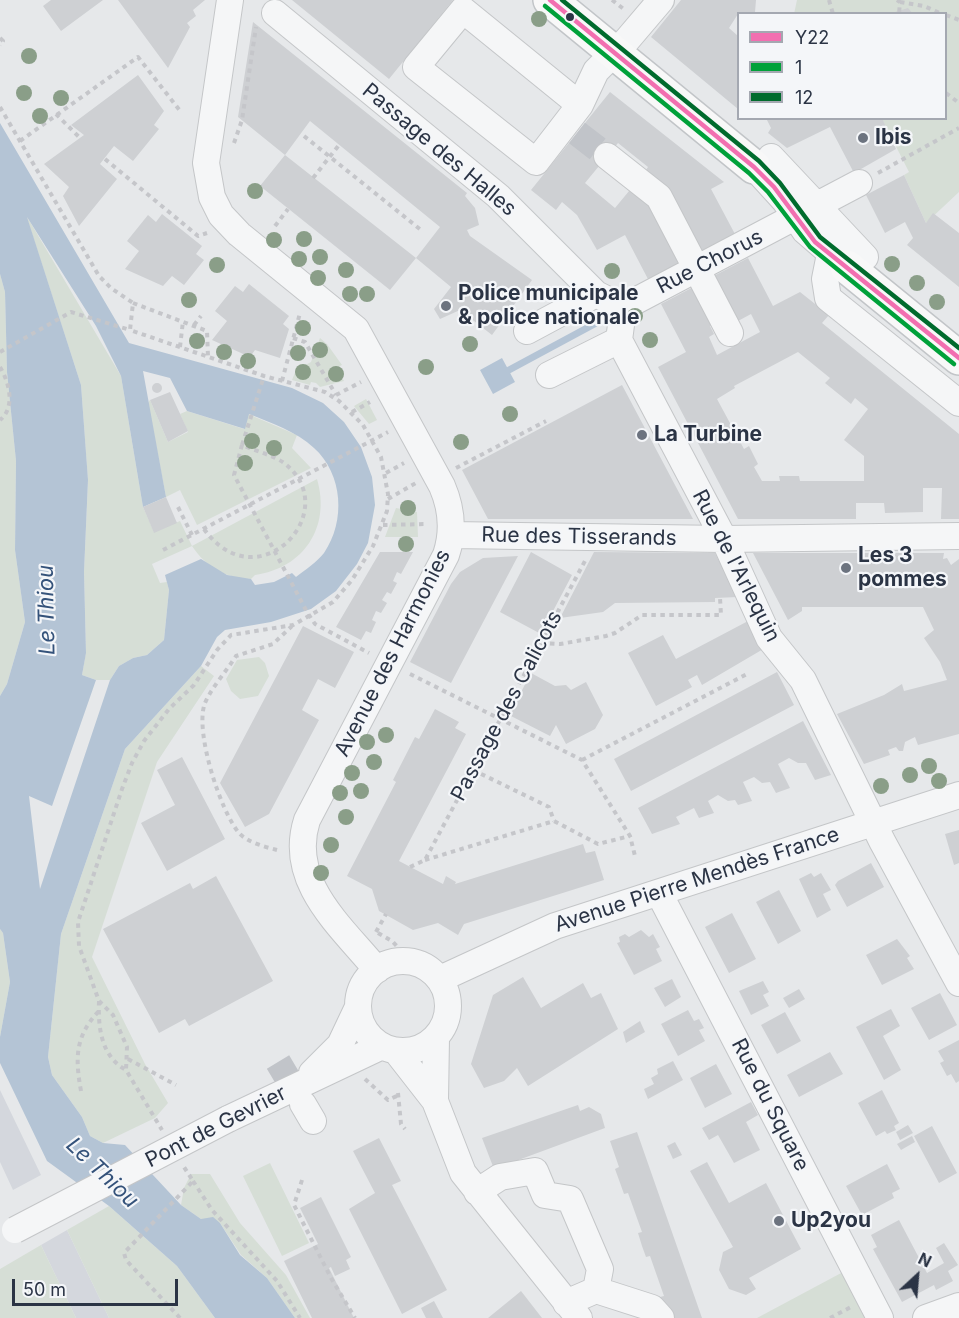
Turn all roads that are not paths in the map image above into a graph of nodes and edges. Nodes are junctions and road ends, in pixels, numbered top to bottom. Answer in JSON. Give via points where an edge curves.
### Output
{"nodes":[{"id":1,"x":230,"y":0,"type":"edge"},
{"id":2,"x":550,"y":0,"type":"edge"},
{"id":3,"x":575,"y":0,"type":"edge"},
{"id":4,"x":661,"y":0,"type":"edge"},
{"id":5,"x":266,"y":19,"type":"road end"},
{"id":6,"x":621,"y":47,"type":"junction"},
{"id":7,"x":580,"y":105,"type":"junction"},
{"id":8,"x":607,"y":156,"type":"tunnel mouth"},
{"id":9,"x":762,"y":162,"type":"joint"},
{"id":10,"x":859,"y":183,"type":"road end"},
{"id":11,"x":807,"y":212,"type":"junction"},
{"id":12,"x":847,"y":260,"type":"junction"},
{"id":13,"x":697,"y":269,"type":"junction"},
{"id":14,"x":596,"y":294,"type":"junction"},
{"id":15,"x":624,"y":307,"type":"junction"},
{"id":16,"x":527,"y":331,"type":"dead end"},
{"id":17,"x":730,"y":333,"type":"dead end"},
{"id":18,"x":959,"y":333,"type":"edge"},
{"id":19,"x":619,"y":340,"type":"junction"},
{"id":20,"x":959,"y":358,"type":"edge"},
{"id":21,"x":549,"y":375,"type":"dead end"},
{"id":22,"x":959,"y":404,"type":"edge"},
{"id":23,"x":440,"y":530,"type":"junction"},
{"id":24,"x":959,"y":536,"type":"edge"},
{"id":25,"x":723,"y":539,"type":"junction"},
{"id":26,"x":959,"y":795,"type":"edge"},
{"id":27,"x":873,"y":822,"type":"junction"},
{"id":28,"x":660,"y":893,"type":"junction"},
{"id":29,"x":377,"y":970,"type":"junction"},
{"id":30,"x":440,"y":979,"type":"junction"},
{"id":31,"x":959,"y":983,"type":"edge"},
{"id":32,"x":358,"y":1007,"type":"junction"},
{"id":33,"x":436,"y":1038,"type":"junction"},
{"id":34,"x":389,"y":1049,"type":"junction"},
{"id":35,"x":435,"y":1101,"type":"junction"},
{"id":36,"x":307,"y":1103,"type":"junction"},
{"id":37,"x":477,"y":1192,"type":"junction"},
{"id":38,"x":8,"y":1234,"type":"edge"},
{"id":39,"x":597,"y":1290,"type":"junction"},
{"id":40,"x":959,"y":1306,"type":"edge"},
{"id":41,"x":573,"y":1311,"type":"edge"},
{"id":42,"x":661,"y":1318,"type":"edge"},
{"id":43,"x":880,"y":1318,"type":"edge"},
{"id":44,"x":926,"y":1318,"type":"edge"}],
"edges":[{"from":1,"to":23,"type":"street","name":"Avenue des Harmonies","via":[[206,163],[212,197],[238,234],[356,329],[442,486],[451,510]]},
{"from":2,"to":6,"type":"main road"},
{"from":3,"to":6,"type":"main road"},
{"from":4,"to":6,"type":"street"},
{"from":5,"to":14,"type":"street","name":"Passage des Halles","via":[[498,196]]},
{"from":6,"to":7,"type":"street","via":[[596,71]]},
{"from":6,"to":9,"type":"main road"},
{"from":7,"to":7,"type":"street","via":[[463,10],[416,67],[536,162],[571,129]]},
{"from":8,"to":13,"type":"street","via":[[659,197]]},
{"from":9,"to":11,"type":"street"},
{"from":10,"to":11,"type":"street","name":"Rue Chorus"},
{"from":11,"to":12,"type":"street"},
{"from":11,"to":12,"type":"street","via":[[805,231]]},
{"from":11,"to":13,"type":"street","name":"Rue Chorus"},
{"from":12,"to":18,"type":"main road"},
{"from":12,"to":20,"type":"main road"},
{"from":12,"to":22,"type":"street","via":[[825,279],[828,298]]},
{"from":13,"to":15,"type":"street","name":"Rue Chorus"},
{"from":13,"to":17,"type":"street"},
{"from":14,"to":15,"type":"street"},
{"from":14,"to":16,"type":"street"},
{"from":15,"to":19,"type":"street"},
{"from":19,"to":21,"type":"street"},
{"from":19,"to":25,"type":"street","name":"Rue de l'Arlequin"},
{"from":23,"to":25,"type":"street","name":"Rue des Tisserands"},
{"from":23,"to":29,"type":"street","name":"Avenue des Harmonies","via":[[446,555],[380,658],[302,836],[302,858],[309,881],[327,911]]},
{"from":24,"to":25,"type":"street","name":"Rue des Tisserands"},
{"from":25,"to":27,"type":"street","name":"Rue de l'Arlequin","via":[[770,638],[803,680]]},
{"from":26,"to":27,"type":"street","name":"Avenue Pierre Mendès France"},
{"from":27,"to":28,"type":"street","name":"Avenue Pierre Mendès France"},
{"from":27,"to":31,"type":"street","name":"Rue de l'Arlequin"},
{"from":28,"to":30,"type":"street","name":"Avenue Pierre Mendès France","via":[[555,926]]},
{"from":28,"to":43,"type":"street","name":"Rue du Square"},
{"from":29,"to":30,"type":"street","via":[[388,964],[412,962],[423,965]]},
{"from":29,"to":32,"type":"street","via":[[363,986]]},
{"from":30,"to":33,"type":"street","via":[[448,1010],[444,1028]]},
{"from":32,"to":34,"type":"street","via":[[364,1030]]},
{"from":32,"to":36,"type":"street","name":"Pont de Gevrier"},
{"from":33,"to":34,"type":"street","via":[[417,1049]]},
{"from":33,"to":35,"type":"street"},
{"from":34,"to":35,"type":"street"},
{"from":34,"to":36,"type":"street","name":"Pont de Gevrier","via":[[348,1063]]},
{"from":35,"to":37,"type":"street","via":[[463,1173]]},
{"from":36,"to":38,"type":"street","name":"Pont de Gevrier","bridge":true,"via":[[228,1119]]},
{"from":37,"to":39,"type":"street","via":[[500,1178],[534,1171],[545,1195],[570,1199],[600,1269]]},
{"from":37,"to":41,"type":"street"},
{"from":39,"to":41,"type":"street"},
{"from":39,"to":42,"type":"street","via":[[652,1308]]},
{"from":40,"to":44,"type":"street"}]}
